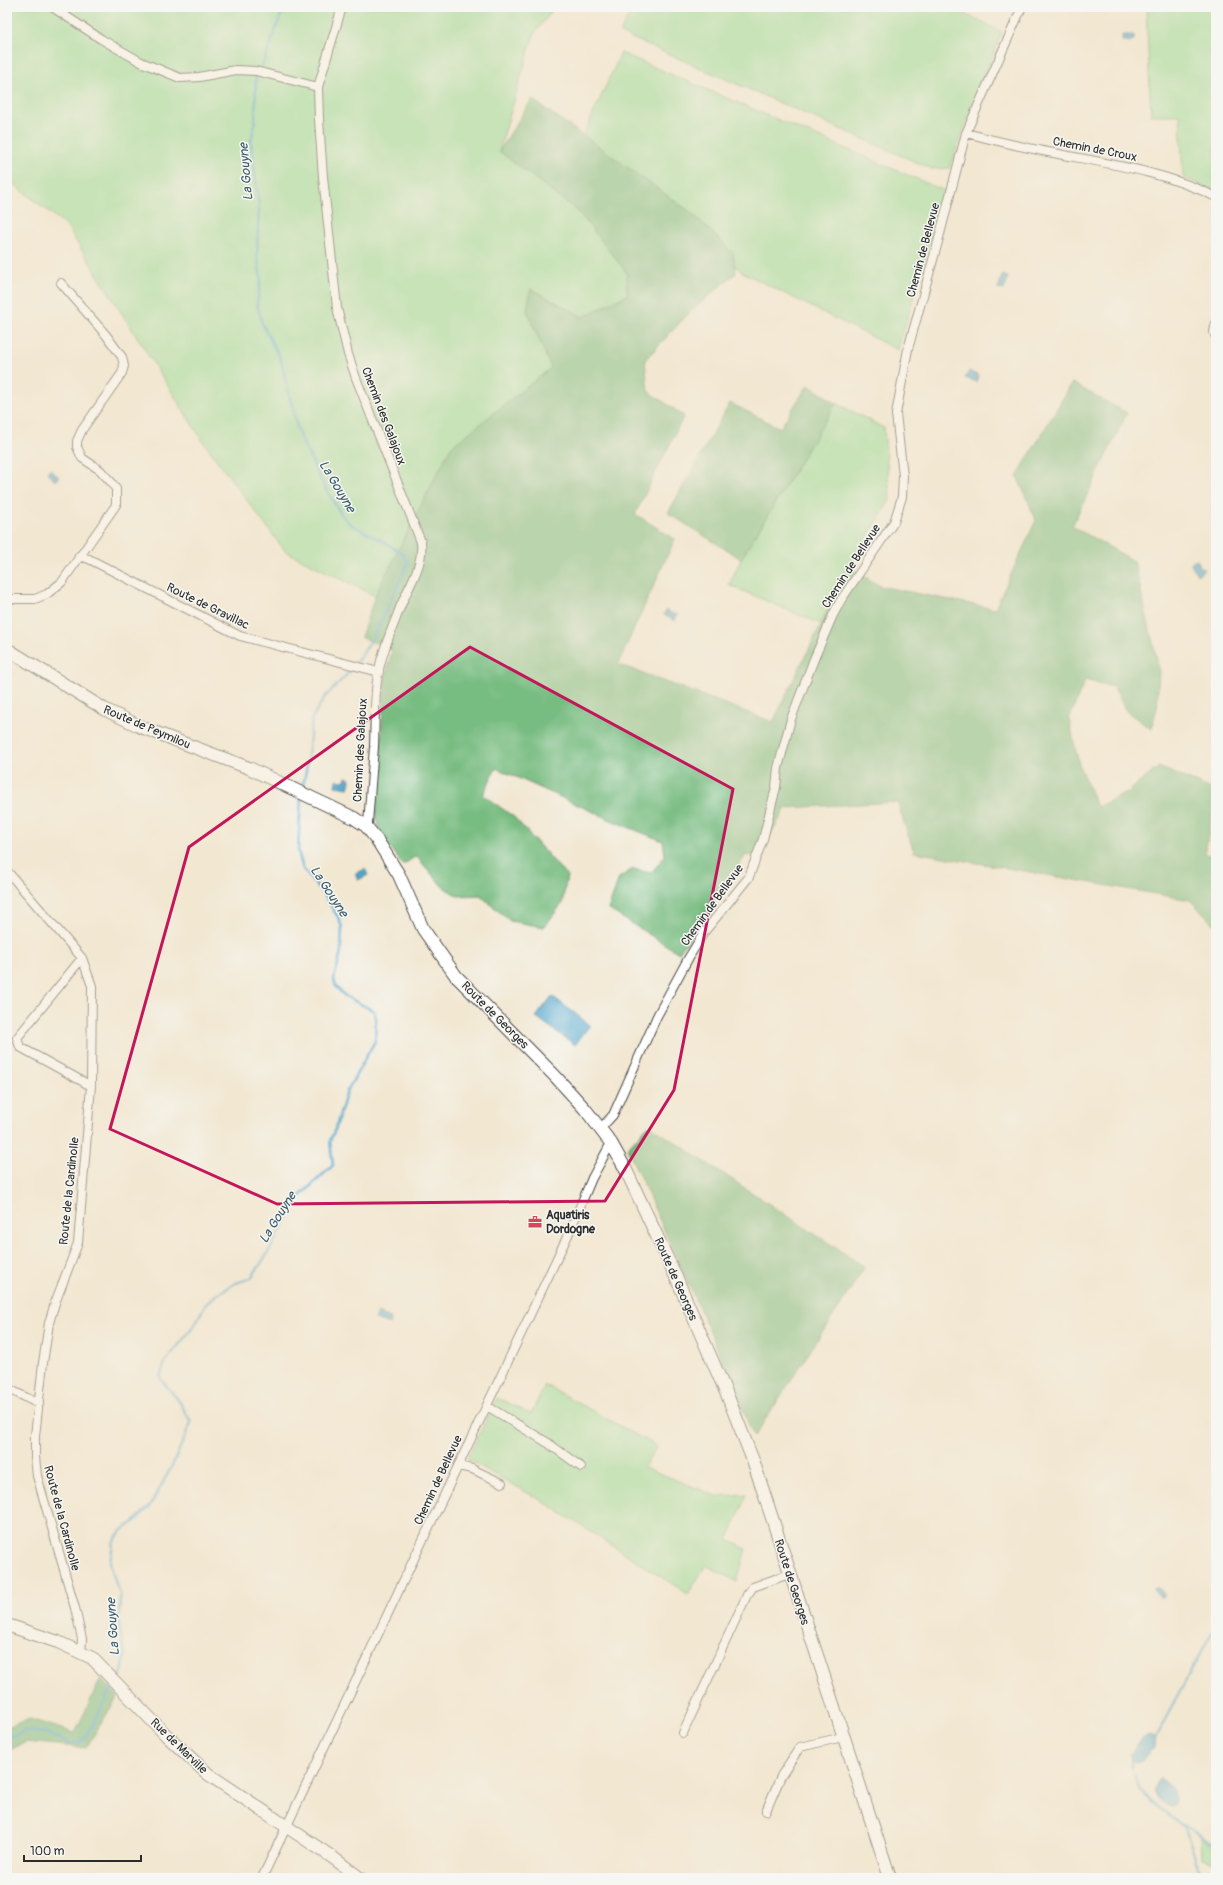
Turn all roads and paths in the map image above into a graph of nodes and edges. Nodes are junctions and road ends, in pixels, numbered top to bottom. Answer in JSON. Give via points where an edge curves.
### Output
{"nodes":[{"id":1,"x":52,"y":7,"type":"edge"},
{"id":2,"x":342,"y":7,"type":"edge"},
{"id":3,"x":1022,"y":7,"type":"edge"},
{"id":4,"x":318,"y":87,"type":"junction"},
{"id":5,"x":966,"y":133,"type":"junction"},
{"id":6,"x":1216,"y":197,"type":"edge"},
{"id":7,"x":61,"y":283,"type":"dead end"},
{"id":8,"x":1216,"y":322,"type":"edge"},
{"id":9,"x":1216,"y":337,"type":"edge"},
{"id":10,"x":79,"y":556,"type":"junction"},
{"id":11,"x":7,"y":599,"type":"edge"},
{"id":12,"x":7,"y":649,"type":"edge"},
{"id":13,"x":379,"y":672,"type":"junction"},
{"id":14,"x":294,"y":789,"type":"joint"},
{"id":15,"x":366,"y":826,"type":"junction"},
{"id":16,"x":7,"y":871,"type":"edge"},
{"id":17,"x":82,"y":958,"type":"junction"},
{"id":18,"x":91,"y":1086,"type":"junction"},
{"id":19,"x":601,"y":1128,"type":"junction"},
{"id":20,"x":611,"y":1143,"type":"junction"},
{"id":21,"x":7,"y":1388,"type":"edge"},
{"id":22,"x":39,"y":1404,"type":"junction"},
{"id":23,"x":487,"y":1406,"type":"junction"},
{"id":24,"x":458,"y":1466,"type":"junction"},
{"id":25,"x":581,"y":1467,"type":"dead end"},
{"id":26,"x":502,"y":1483,"type":"dead end"},
{"id":27,"x":789,"y":1574,"type":"junction"},
{"id":28,"x":7,"y":1625,"type":"edge"},
{"id":29,"x":82,"y":1652,"type":"junction"},
{"id":30,"x":684,"y":1732,"type":"dead end"},
{"id":31,"x":843,"y":1737,"type":"junction"},
{"id":32,"x":766,"y":1811,"type":"dead end"},
{"id":33,"x":286,"y":1826,"type":"junction"},
{"id":34,"x":262,"y":1878,"type":"edge"},
{"id":35,"x":360,"y":1878,"type":"edge"},
{"id":36,"x":890,"y":1878,"type":"edge"}],
"edges":[{"from":1,"to":4,"type":"street","via":[[141,62],[180,78],[199,78],[236,70],[259,72]]},
{"from":2,"to":4,"type":"street","name":"Chemin des Galajoux"},
{"from":3,"to":5,"type":"street","name":"Chemin de Bellevue"},
{"from":4,"to":13,"type":"street","name":"Chemin des Galajoux","via":[[323,177],[337,308],[356,378],[422,550],[419,566],[399,608],[383,653]]},
{"from":5,"to":6,"type":"street","name":"Chemin de Croux","via":[[1157,174]]},
{"from":5,"to":19,"type":"street","name":"Chemin de Bellevue","via":[[902,375],[896,414],[903,486],[899,510],[894,522],[853,580],[833,615],[811,666],[791,719],[763,839],[749,877],[705,931],[686,963],[657,1016],[614,1115]]},
{"from":7,"to":10,"type":"street","via":[[122,356],[124,366],[122,374],[77,441],[82,458],[106,476],[116,490],[114,508]]},
{"from":8,"to":9,"type":"street"},
{"from":10,"to":11,"type":"street","via":[[62,582],[48,594],[35,599]]},
{"from":10,"to":13,"type":"street","name":"Route de Gravillac","via":[[240,636]]},
{"from":12,"to":14,"type":"street","name":"Route de Peymilou","via":[[104,710],[141,727],[249,768]]},
{"from":13,"to":15,"type":"street","name":"Chemin des Galajoux"},
{"from":14,"to":15,"type":"street","name":"Route de Georges"},
{"from":15,"to":19,"type":"street","name":"Route de Georges","via":[[399,875],[423,929],[456,976],[555,1076]]},
{"from":16,"to":17,"type":"street","name":"Route de la Cardinolle"},
{"from":17,"to":18,"type":"street","name":"Route de la Cardinolle","via":[[92,986]]},
{"from":17,"to":18,"type":"street","via":[[17,1038],[20,1046]]},
{"from":18,"to":22,"type":"street","name":"Route de la Cardinolle","via":[[78,1244],[49,1323]]},
{"from":19,"to":20,"type":"street","name":"Route de Georges"},
{"from":20,"to":23,"type":"street","name":"Chemin de Bellevue","via":[[592,1178],[568,1235]]},
{"from":20,"to":27,"type":"street","name":"Route de Georges","via":[[677,1279],[728,1397],[754,1463]]},
{"from":21,"to":22,"type":"street"},
{"from":22,"to":29,"type":"street","name":"Route de la Cardinolle","via":[[35,1457],[37,1476],[75,1608],[82,1639]]},
{"from":23,"to":24,"type":"street","name":"Chemin de Bellevue"},
{"from":23,"to":25,"type":"street","via":[[548,1443]]},
{"from":24,"to":26,"type":"street","via":[[472,1469]]},
{"from":24,"to":33,"type":"street","name":"Chemin de Bellevue"},
{"from":27,"to":30,"type":"street","via":[[753,1587],[747,1595]]},
{"from":27,"to":31,"type":"street","name":"Route de Georges"},
{"from":28,"to":29,"type":"street","name":"Rue de Marville"},
{"from":29,"to":33,"type":"street","name":"Rue de Marville","via":[[106,1671],[167,1736],[208,1774]]},
{"from":31,"to":32,"type":"street","via":[[800,1747],[781,1776]]},
{"from":31,"to":36,"type":"street","name":"Route de Georges"},
{"from":33,"to":34,"type":"street","name":"Chemin de Bellevue"},
{"from":33,"to":35,"type":"street","name":"Rue de Marville"}]}
